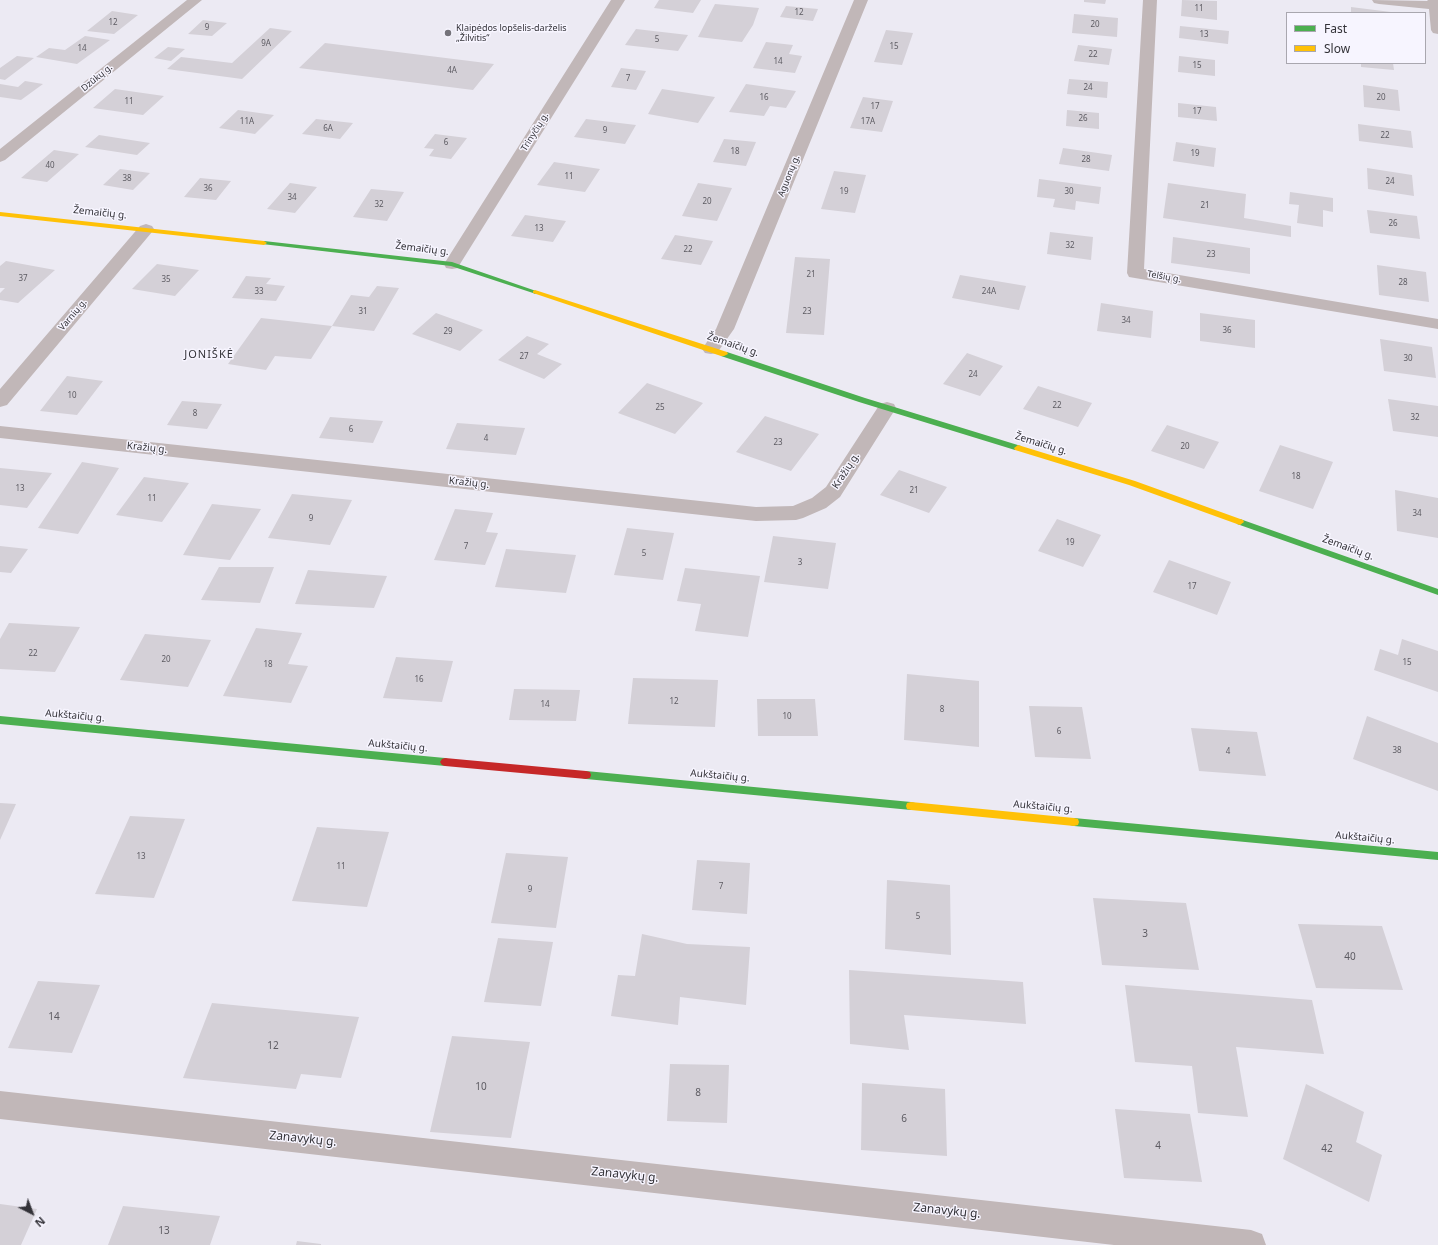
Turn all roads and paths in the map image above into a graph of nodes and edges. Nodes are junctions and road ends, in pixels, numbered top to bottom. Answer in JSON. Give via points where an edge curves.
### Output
{"nodes":[{"id":1,"x":194,"y":0,"type":"edge"},
{"id":2,"x":618,"y":0,"type":"edge"},
{"id":3,"x":861,"y":0,"type":"edge"},
{"id":4,"x":1150,"y":0,"type":"edge"},
{"id":5,"x":1379,"y":0,"type":"edge"},
{"id":6,"x":1434,"y":3,"type":"edge"},
{"id":7,"x":1438,"y":30,"type":"edge"},
{"id":8,"x":0,"y":157,"type":"edge"},
{"id":9,"x":0,"y":214,"type":"edge"},
{"id":10,"x":146,"y":229,"type":"junction"},
{"id":11,"x":452,"y":264,"type":"junction"},
{"id":12,"x":1438,"y":324,"type":"edge"},
{"id":13,"x":711,"y":349,"type":"junction"},
{"id":14,"x":0,"y":400,"type":"edge"},
{"id":15,"x":887,"y":408,"type":"junction"},
{"id":16,"x":0,"y":432,"type":"edge"},
{"id":17,"x":1438,"y":592,"type":"edge"},
{"id":18,"x":0,"y":720,"type":"edge"},
{"id":19,"x":1438,"y":856,"type":"edge"},
{"id":20,"x":0,"y":1105,"type":"edge"},
{"id":21,"x":1251,"y":1245,"type":"edge"}],
"edges":[{"from":1,"to":8,"type":"street","name":"Dzūkų g."},
{"from":2,"to":11,"type":"street","name":"Trinyčių g."},
{"from":3,"to":13,"type":"street","name":"Aguonų g.","via":[[726,329]]},
{"from":4,"to":12,"type":"street","name":"Telšių g.","via":[[1135,272]]},
{"from":5,"to":6,"type":"street"},
{"from":6,"to":7,"type":"street"},
{"from":9,"to":10,"type":"street","name":"Žemaičių g."},
{"from":10,"to":11,"type":"street","name":"Žemaičių g."},
{"from":10,"to":14,"type":"street","name":"Varnių g."},
{"from":11,"to":13,"type":"street","name":"Žemaičių g."},
{"from":13,"to":15,"type":"street","name":"Žemaičių g."},
{"from":15,"to":16,"type":"street","name":"Kražių g.","via":[[833,492],[819,504],[789,514],[756,514]]},
{"from":15,"to":17,"type":"street","name":"Žemaičių g.","via":[[1132,483]]},
{"from":18,"to":19,"type":"street","name":"Aukštaičių g."},
{"from":20,"to":21,"type":"street","name":"Zanavykų g."}]}
